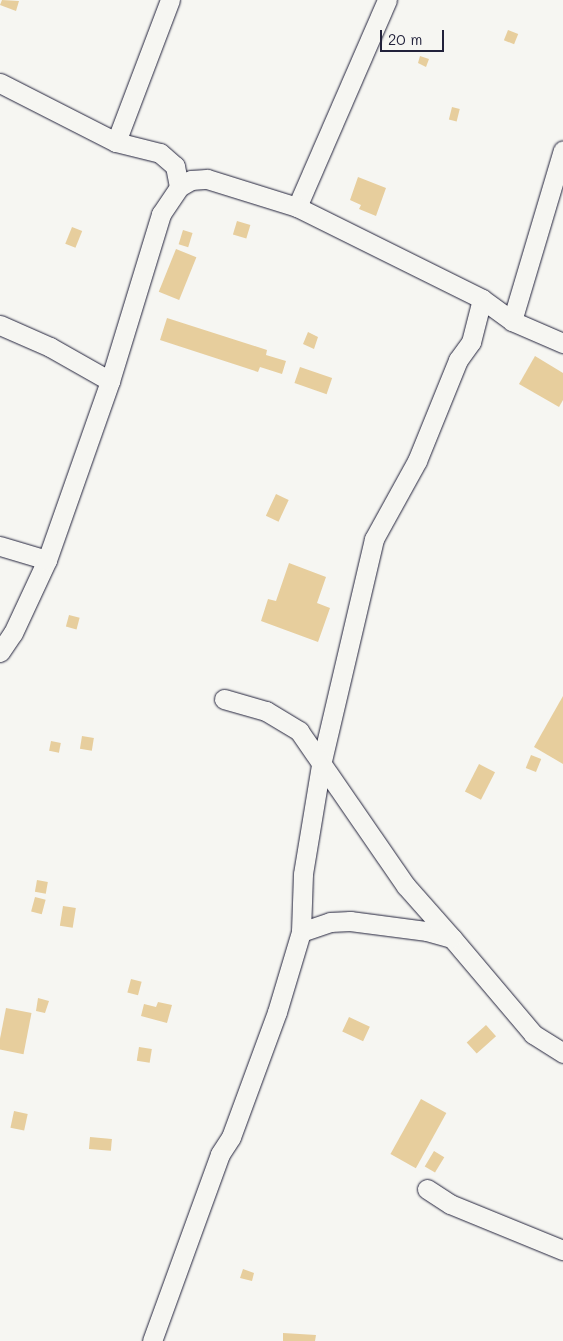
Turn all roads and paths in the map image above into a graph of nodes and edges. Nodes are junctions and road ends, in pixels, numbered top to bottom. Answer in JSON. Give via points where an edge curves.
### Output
{"nodes":[{"id":1,"x":170,"y":0,"type":"edge"},
{"id":2,"x":387,"y":0,"type":"edge"},
{"id":3,"x":0,"y":83,"type":"edge"},
{"id":4,"x":116,"y":142,"type":"junction"},
{"id":5,"x":563,"y":150,"type":"edge"},
{"id":6,"x":179,"y":187,"type":"junction"},
{"id":7,"x":297,"y":207,"type":"junction"},
{"id":8,"x":482,"y":299,"type":"junction"},
{"id":9,"x":512,"y":321,"type":"junction"},
{"id":10,"x":0,"y":325,"type":"edge"},
{"id":11,"x":563,"y":343,"type":"edge"},
{"id":12,"x":110,"y":381,"type":"junction"},
{"id":13,"x":0,"y":546,"type":"edge"},
{"id":14,"x":47,"y":560,"type":"junction"},
{"id":15,"x":0,"y":652,"type":"edge"},
{"id":16,"x":224,"y":699,"type":"dead end"},
{"id":17,"x":321,"y":765,"type":"junction"},
{"id":18,"x":301,"y":932,"type":"junction"},
{"id":19,"x":452,"y":938,"type":"junction"},
{"id":20,"x":563,"y":1053,"type":"edge"},
{"id":21,"x":427,"y":1189,"type":"dead end"},
{"id":22,"x":563,"y":1250,"type":"edge"},
{"id":23,"x":152,"y":1341,"type":"edge"}],
"edges":[{"from":1,"to":4,"type":"street"},
{"from":2,"to":7,"type":"street"},
{"from":3,"to":4,"type":"street"},
{"from":4,"to":6,"type":"street","via":[[160,153],[170,159]]},
{"from":5,"to":9,"type":"street"},
{"from":6,"to":7,"type":"street","via":[[191,180],[208,179]]},
{"from":6,"to":12,"type":"street","via":[[161,214]]},
{"from":7,"to":8,"type":"street"},
{"from":8,"to":9,"type":"street"},
{"from":8,"to":17,"type":"street","via":[[471,342],[458,360],[416,461],[374,539]]},
{"from":9,"to":11,"type":"street"},
{"from":10,"to":12,"type":"street","via":[[50,347]]},
{"from":12,"to":14,"type":"street"},
{"from":13,"to":14,"type":"street"},
{"from":14,"to":15,"type":"street","via":[[13,633]]},
{"from":16,"to":17,"type":"street","via":[[266,711],[299,731]]},
{"from":17,"to":18,"type":"street","via":[[302,874]]},
{"from":17,"to":19,"type":"street","via":[[406,886]]},
{"from":18,"to":19,"type":"street","via":[[330,922],[350,921],[427,931]]},
{"from":18,"to":23,"type":"street","via":[[277,1012],[231,1137],[220,1154]]},
{"from":19,"to":20,"type":"street","via":[[533,1034]]},
{"from":21,"to":22,"type":"street","via":[[450,1204]]}]}
